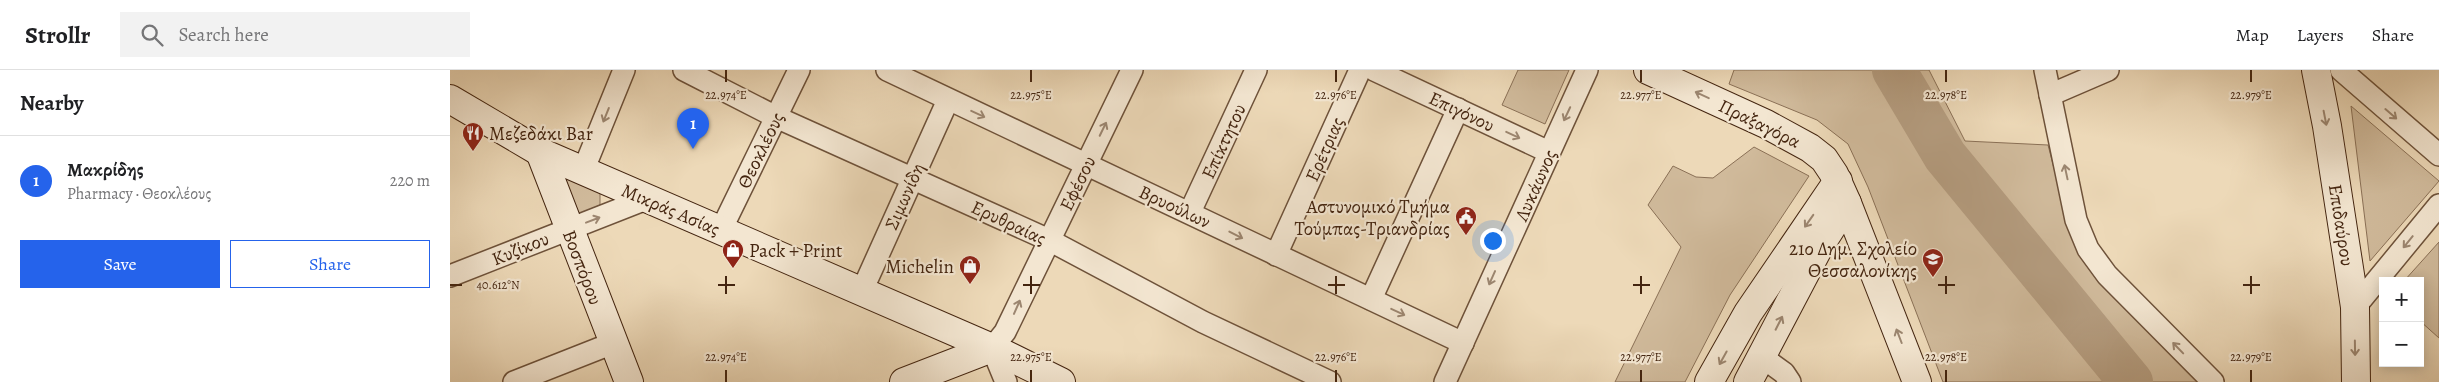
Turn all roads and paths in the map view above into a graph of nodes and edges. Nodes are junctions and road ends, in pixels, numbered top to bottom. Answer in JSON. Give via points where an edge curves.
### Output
{"nodes":[{"id":1,"x":624,"y":70,"type":"edge"},
{"id":2,"x":684,"y":70,"type":"edge"},
{"id":3,"x":799,"y":70,"type":"edge"},
{"id":4,"x":887,"y":70,"type":"edge"},
{"id":5,"x":1132,"y":70,"type":"edge"},
{"id":6,"x":1256,"y":70,"type":"edge"},
{"id":7,"x":1360,"y":70,"type":"edge"},
{"id":8,"x":1374,"y":70,"type":"edge"},
{"id":9,"x":1587,"y":70,"type":"edge"},
{"id":10,"x":1648,"y":70,"type":"edge"},
{"id":11,"x":2045,"y":70,"type":"edge"},
{"id":12,"x":2108,"y":70,"type":"edge"},
{"id":13,"x":2316,"y":70,"type":"edge"},
{"id":14,"x":2341,"y":70,"type":"edge"},
{"id":15,"x":2050,"y":95,"type":"junction"},
{"id":16,"x":450,"y":99,"type":"edge"},
{"id":17,"x":948,"y":100,"type":"junction"},
{"id":18,"x":1458,"y":109,"type":"junction"},
{"id":19,"x":776,"y":117,"type":"junction"},
{"id":20,"x":540,"y":152,"type":"junction"},
{"id":21,"x":1549,"y":152,"type":"junction"},
{"id":22,"x":2439,"y":156,"type":"edge"},
{"id":23,"x":1086,"y":164,"type":"junction"},
{"id":24,"x":583,"y":171,"type":"junction"},
{"id":25,"x":912,"y":177,"type":"junction"},
{"id":26,"x":1842,"y":192,"type":"junction"},
{"id":27,"x":646,"y":199,"type":"junction"},
{"id":28,"x":2439,"y":205,"type":"edge"},
{"id":29,"x":1190,"y":212,"type":"junction"},
{"id":30,"x":568,"y":229,"type":"junction"},
{"id":31,"x":721,"y":230,"type":"junction"},
{"id":32,"x":1049,"y":240,"type":"junction"},
{"id":33,"x":1276,"y":255,"type":"junction"},
{"id":34,"x":450,"y":276,"type":"edge"},
{"id":35,"x":861,"y":292,"type":"junction"},
{"id":36,"x":1370,"y":299,"type":"junction"},
{"id":37,"x":2355,"y":306,"type":"junction"},
{"id":38,"x":927,"y":321,"type":"junction"},
{"id":39,"x":613,"y":343,"type":"junction"},
{"id":40,"x":1463,"y":343,"type":"junction"},
{"id":41,"x":992,"y":348,"type":"junction"},
{"id":42,"x":1762,"y":357,"type":"junction"},
{"id":43,"x":934,"y":371,"type":"junction"},
{"id":44,"x":514,"y":382,"type":"edge"},
{"id":45,"x":629,"y":382,"type":"edge"},
{"id":46,"x":904,"y":382,"type":"edge"},
{"id":47,"x":1006,"y":382,"type":"edge"},
{"id":48,"x":1061,"y":382,"type":"edge"},
{"id":49,"x":1330,"y":382,"type":"edge"},
{"id":50,"x":1445,"y":382,"type":"edge"},
{"id":51,"x":1709,"y":382,"type":"edge"},
{"id":52,"x":1748,"y":382,"type":"edge"},
{"id":53,"x":1790,"y":382,"type":"edge"},
{"id":54,"x":1917,"y":382,"type":"edge"},
{"id":55,"x":2213,"y":382,"type":"edge"},
{"id":56,"x":2356,"y":382,"type":"edge"}],
"edges":[{"from":1,"to":24,"type":"street","one_way":true},
{"from":2,"to":19,"type":"street","name":"Ερυθραίας"},
{"from":3,"to":19,"type":"street","name":"Θεοκλέους"},
{"from":4,"to":17,"type":"street","name":"Βρυούλων"},
{"from":23,"to":5,"type":"street","name":"Εφέσου","one_way":true},
{"from":6,"to":29,"type":"street","name":"Επίκτητου"},
{"from":7,"to":33,"type":"street","name":"Ερέτριας"},
{"from":8,"to":18,"type":"street","name":"Επιγόνου"},
{"from":9,"to":21,"type":"street","name":"Λυκάωνος","one_way":true},
{"from":26,"to":10,"type":"street","name":"Πραξαγόρα","one_way":true,"via":[[1828,165],[1818,154],[1796,140]]},
{"from":11,"to":15,"type":"street"},
{"from":12,"to":15,"type":"street"},
{"from":13,"to":37,"type":"street","name":"Επιδαύρου","one_way":true},
{"from":14,"to":22,"type":"street","one_way":true},
{"from":55,"to":15,"type":"street","one_way":true,"via":[[2107,275],[2088,249],[2076,220]]},
{"from":16,"to":20,"type":"street","name":"Μικράς Ασίας"},
{"from":17,"to":23,"type":"street","name":"Βρυούλων","one_way":true},
{"from":17,"to":25,"type":"street","name":"Σιμωνίδη"},
{"from":18,"to":21,"type":"street","name":"Επιγόνου","one_way":true},
{"from":18,"to":36,"type":"street"},
{"from":19,"to":25,"type":"street","name":"Ερυθραίας"},
{"from":19,"to":31,"type":"street","name":"Θεοκλέους"},
{"from":20,"to":24,"type":"street","name":"Μικράς Ασίας"},
{"from":20,"to":30,"type":"street","name":"Βοσπόρου"},
{"from":21,"to":40,"type":"street","name":"Λυκάωνος","one_way":true},
{"from":23,"to":29,"type":"street","name":"Βρυούλων"},
{"from":23,"to":32,"type":"street","name":"Εφέσου"},
{"from":24,"to":27,"type":"street","name":"Μικράς Ασίας"},
{"from":25,"to":32,"type":"street","name":"Ερυθραίας"},
{"from":25,"to":35,"type":"street","name":"Σιμωνίδη"},
{"from":42,"to":26,"type":"street","one_way":true,"via":[[1819,247]]},
{"from":26,"to":51,"type":"street","one_way":true,"via":[[1748,313]]},
{"from":54,"to":26,"type":"street","name":"Πραξαγόρα","one_way":true},
{"from":30,"to":27,"type":"street","name":"Κυζίκου","one_way":true},
{"from":27,"to":31,"type":"street","name":"Μικράς Ασίας"},
{"from":28,"to":37,"type":"street","one_way":true},
{"from":29,"to":33,"type":"street","name":"Βρυούλων","one_way":true},
{"from":30,"to":34,"type":"street","name":"Κυζίκου"},
{"from":30,"to":39,"type":"street","name":"Βοσπόρου"},
{"from":31,"to":35,"type":"street","name":"Μικράς Ασίας"},
{"from":41,"to":32,"type":"street","name":"Εφέσου","one_way":true,"via":[[1005,332]]},
{"from":32,"to":49,"type":"street","name":"Ερυθραίας","via":[[1203,322]]},
{"from":33,"to":36,"type":"street","name":"Βρυούλων"},
{"from":35,"to":38,"type":"street","name":"Μικράς Ασίας"},
{"from":36,"to":40,"type":"street","name":"Βρυούλων","one_way":true},
{"from":37,"to":56,"type":"street","name":"Επιδαύρου","one_way":true},
{"from":38,"to":41,"type":"street","name":"Μικράς Ασίας"},
{"from":38,"to":43,"type":"street","via":[[934,345]]},
{"from":39,"to":44,"type":"street"},
{"from":39,"to":45,"type":"street","name":"Βοσπόρου"},
{"from":40,"to":50,"type":"street","name":"Λυκάωνος"},
{"from":41,"to":43,"type":"street"},
{"from":41,"to":47,"type":"street"},
{"from":41,"to":48,"type":"street","name":"Μικράς Ασίας"},
{"from":42,"to":52,"type":"street"},
{"from":42,"to":53,"type":"street","via":[[1784,373]]},
{"from":43,"to":46,"type":"street"}]}
